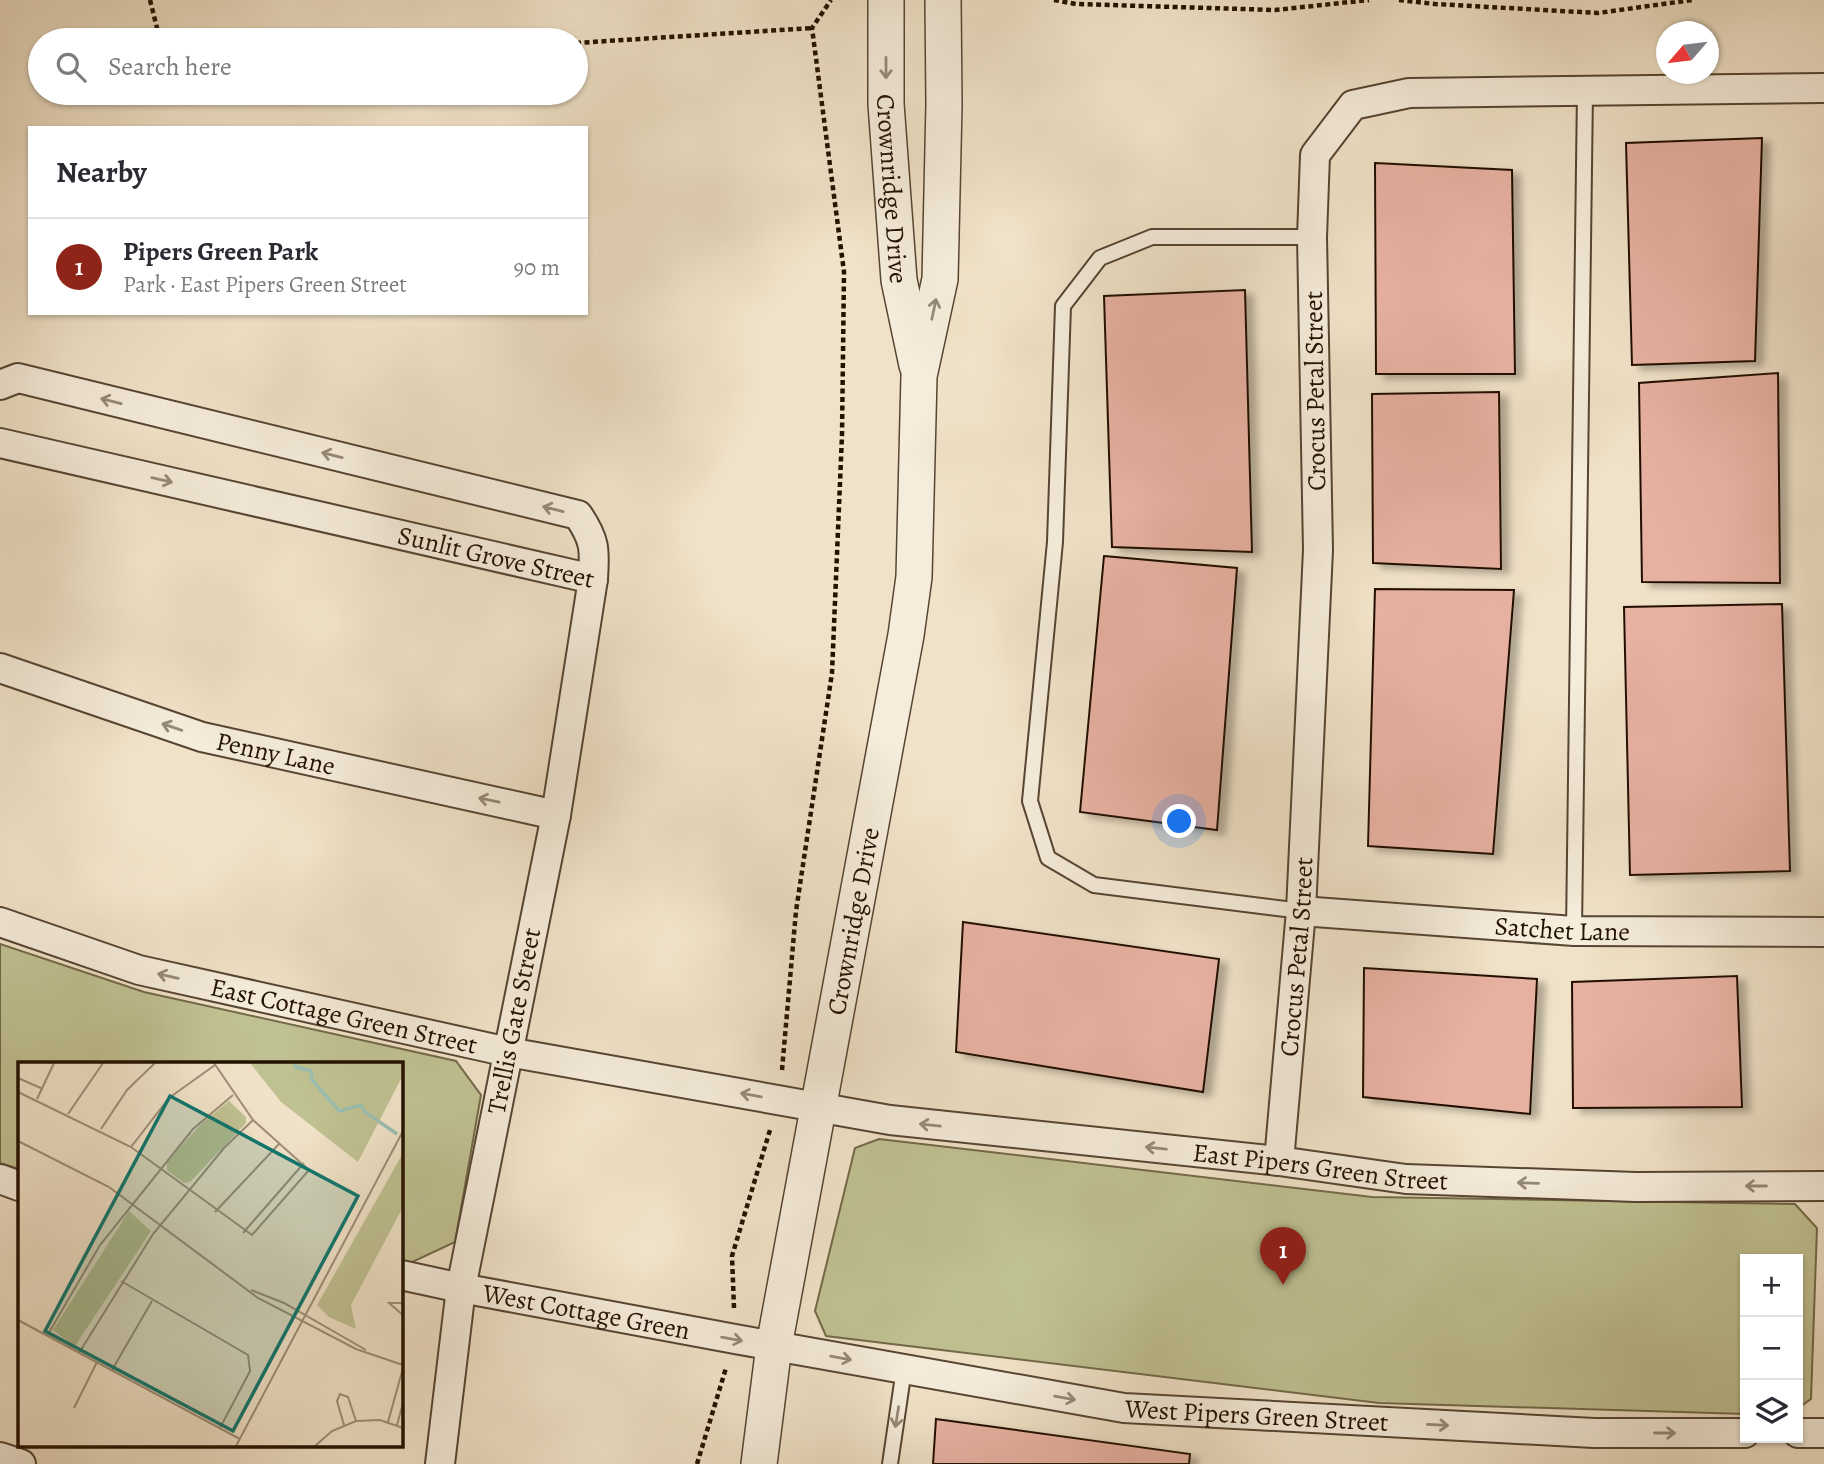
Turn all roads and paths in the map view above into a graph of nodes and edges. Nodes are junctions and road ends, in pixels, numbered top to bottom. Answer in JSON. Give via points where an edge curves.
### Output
{"nodes":[{"id":1,"x":150,"y":0,"type":"edge"},
{"id":2,"x":831,"y":0,"type":"edge"},
{"id":3,"x":886,"y":0,"type":"edge"},
{"id":4,"x":943,"y":0,"type":"edge"},
{"id":5,"x":1054,"y":0,"type":"edge"},
{"id":6,"x":1368,"y":0,"type":"edge"},
{"id":7,"x":1399,"y":0,"type":"edge"},
{"id":8,"x":1692,"y":0,"type":"edge"},
{"id":9,"x":157,"y":28,"type":"edge"},
{"id":10,"x":812,"y":28,"type":"junction"},
{"id":11,"x":588,"y":42,"type":"edge"},
{"id":12,"x":1824,"y":88,"type":"edge"},
{"id":13,"x":1585,"y":91,"type":"junction"},
{"id":14,"x":1312,"y":237,"type":"junction"},
{"id":15,"x":919,"y":376,"type":"junction"},
{"id":16,"x":0,"y":385,"type":"edge"},
{"id":17,"x":0,"y":443,"type":"edge"},
{"id":18,"x":593,"y":579,"type":"junction"},
{"id":19,"x":0,"y":668,"type":"edge"},
{"id":20,"x":556,"y":815,"type":"junction"},
{"id":21,"x":1301,"y":911,"type":"junction"},
{"id":22,"x":0,"y":922,"type":"edge"},
{"id":23,"x":1574,"y":931,"type":"junction"},
{"id":24,"x":1824,"y":932,"type":"edge"},
{"id":25,"x":508,"y":1052,"type":"junction"},
{"id":26,"x":780,"y":1100,"type":"junction"},
{"id":27,"x":818,"y":1106,"type":"junction"},
{"id":28,"x":1279,"y":1161,"type":"junction"},
{"id":29,"x":0,"y":1179,"type":"edge"},
{"id":30,"x":18,"y":1186,"type":"edge"},
{"id":31,"x":1824,"y":1186,"type":"edge"},
{"id":32,"x":402,"y":1275,"type":"edge"},
{"id":33,"x":461,"y":1289,"type":"junction"},
{"id":34,"x":735,"y":1339,"type":"junction"},
{"id":35,"x":774,"y":1346,"type":"junction"},
{"id":36,"x":904,"y":1369,"type":"junction"},
{"id":37,"x":1740,"y":1433,"type":"edge"},
{"id":38,"x":1803,"y":1433,"type":"edge"},
{"id":39,"x":1824,"y":1433,"type":"edge"},
{"id":40,"x":0,"y":1457,"type":"edge"},
{"id":41,"x":21,"y":1464,"type":"edge"},
{"id":42,"x":440,"y":1464,"type":"edge"},
{"id":43,"x":697,"y":1464,"type":"edge"},
{"id":44,"x":759,"y":1464,"type":"edge"},
{"id":45,"x":890,"y":1464,"type":"edge"}],
"edges":[{"from":1,"to":9,"type":"path"},
{"from":2,"to":10,"type":"path"},
{"from":3,"to":15,"type":"street","name":"Crownridge Drive","one_way":true,"via":[[886,104],[899,280]]},
{"from":15,"to":4,"type":"street","name":"Crownridge Drive","one_way":true,"via":[[940,279]]},
{"from":5,"to":6,"type":"path","via":[[1275,10]]},
{"from":7,"to":8,"type":"path","via":[[1598,13]]},
{"from":10,"to":11,"type":"path"},
{"from":10,"to":26,"type":"path","via":[[844,272],[842,435],[832,673],[796,911]]},
{"from":12,"to":13,"type":"street","name":"Crocus Petal Street"},
{"from":13,"to":14,"type":"street","name":"Crocus Petal Street","via":[[1409,93],[1353,104],[1315,156]]},
{"from":13,"to":23,"type":"lane"},
{"from":14,"to":21,"type":"street","name":"Crocus Petal Street","via":[[1318,550]]},
{"from":14,"to":21,"type":"lane","via":[[1152,237],[1100,258],[1063,306],[1055,542],[1030,801],[1048,858],[1094,885]]},
{"from":15,"to":27,"type":"street","name":"Crownridge Drive","via":[[914,577],[906,635]]},
{"from":18,"to":16,"type":"street","name":"Sunlit Grove Street","one_way":true,"via":[[591,534],[578,515],[18,379]]},
{"from":17,"to":18,"type":"street","name":"Sunlit Grove Street","one_way":true},
{"from":18,"to":20,"type":"street","name":"Trellis Gate Street"},
{"from":20,"to":19,"type":"street","name":"Penny Lane","one_way":true,"via":[[202,737]]},
{"from":20,"to":25,"type":"street","name":"Trellis Gate Street"},
{"from":21,"to":23,"type":"street","name":"Satchet Lane"},
{"from":21,"to":28,"type":"street","name":"Crocus Petal Street"},
{"from":25,"to":22,"type":"street","name":"East Cottage Green Street","one_way":true,"via":[[139,970]]},
{"from":23,"to":24,"type":"street","name":"Satchet Lane"},
{"from":26,"to":25,"type":"street","name":"East Cottage Green Street","one_way":true},
{"from":25,"to":33,"type":"street","name":"Trellis Gate Street"},
{"from":26,"to":27,"type":"street","name":"East Cottage Green Street"},
{"from":26,"to":34,"type":"path","via":[[732,1256]]},
{"from":28,"to":27,"type":"street","name":"East Pipers Green Street","one_way":true,"via":[[890,1121]]},
{"from":27,"to":35,"type":"street","name":"Crownridge Drive"},
{"from":31,"to":28,"type":"street","name":"East Pipers Green Street","one_way":true,"via":[[1636,1187],[1406,1179]]},
{"from":29,"to":30,"type":"street"},
{"from":32,"to":33,"type":"street","name":"West Cottage Green"},
{"from":33,"to":34,"type":"street","name":"West Cottage Green","one_way":true},
{"from":33,"to":42,"type":"street","name":"Trellis Gate Street"},
{"from":34,"to":35,"type":"street","name":"West Cottage Green"},
{"from":34,"to":43,"type":"path"},
{"from":35,"to":36,"type":"street","name":"West Pipers Green Street","one_way":true},
{"from":35,"to":44,"type":"street","name":"Crownridge Drive"},
{"from":36,"to":37,"type":"street","name":"West Pipers Green Street","one_way":true,"via":[[1125,1408],[1594,1433]]},
{"from":36,"to":45,"type":"lane","one_way":true},
{"from":38,"to":39,"type":"street"},
{"from":40,"to":41,"type":"street"}]}
